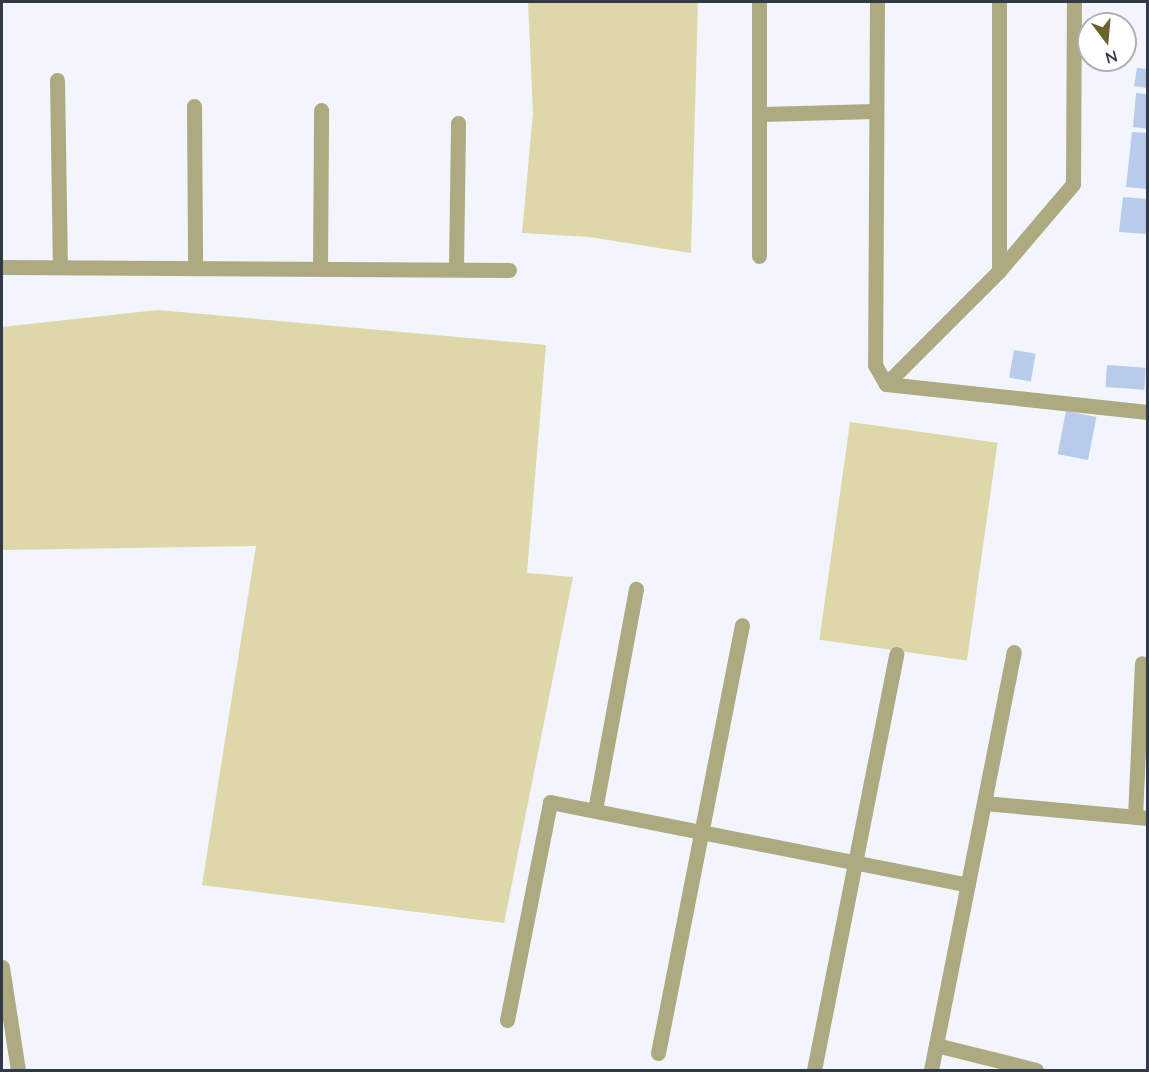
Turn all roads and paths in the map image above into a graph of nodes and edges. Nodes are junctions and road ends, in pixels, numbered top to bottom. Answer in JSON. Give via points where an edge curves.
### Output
{"nodes":[{"id":1,"x":759,"y":2,"type":"edge"},
{"id":2,"x":878,"y":2,"type":"edge"},
{"id":3,"x":999,"y":2,"type":"edge"},
{"id":4,"x":1074,"y":2,"type":"edge"},
{"id":5,"x":57,"y":80,"type":"dead end"},
{"id":6,"x":194,"y":106,"type":"dead end"},
{"id":7,"x":321,"y":110,"type":"dead end"},
{"id":8,"x":875,"y":111,"type":"junction"},
{"id":9,"x":759,"y":114,"type":"junction"},
{"id":10,"x":458,"y":123,"type":"dead end"},
{"id":11,"x":759,"y":256,"type":"dead end"},
{"id":12,"x":2,"y":267,"type":"edge"},
{"id":13,"x":60,"y":267,"type":"junction"},
{"id":14,"x":195,"y":268,"type":"junction"},
{"id":15,"x":320,"y":268,"type":"junction"},
{"id":16,"x":456,"y":269,"type":"junction"},
{"id":17,"x":509,"y":270,"type":"dead end"},
{"id":18,"x":999,"y":271,"type":"junction"},
{"id":19,"x":886,"y":384,"type":"junction"},
{"id":20,"x":1148,"y":412,"type":"edge"},
{"id":21,"x":636,"y":589,"type":"dead end"},
{"id":22,"x":742,"y":625,"type":"dead end"},
{"id":23,"x":1014,"y":652,"type":"dead end"},
{"id":24,"x":896,"y":654,"type":"dead end"},
{"id":25,"x":1142,"y":663,"type":"dead end"},
{"id":26,"x":984,"y":803,"type":"junction"},
{"id":27,"x":595,"y":810,"type":"junction"},
{"id":28,"x":1142,"y":818,"type":"edge"},
{"id":29,"x":700,"y":832,"type":"junction"},
{"id":30,"x":856,"y":863,"type":"junction"},
{"id":31,"x":968,"y":885,"type":"junction"},
{"id":32,"x":2,"y":967,"type":"edge"},
{"id":33,"x":507,"y":1020,"type":"dead end"},
{"id":34,"x":936,"y":1045,"type":"junction"},
{"id":35,"x":658,"y":1053,"type":"dead end"},
{"id":36,"x":18,"y":1071,"type":"edge"},
{"id":37,"x":814,"y":1071,"type":"edge"},
{"id":38,"x":931,"y":1071,"type":"edge"},
{"id":39,"x":1036,"y":1071,"type":"edge"}],
"edges":[{"from":1,"to":9,"type":"street"},
{"from":2,"to":8,"type":"street"},
{"from":3,"to":18,"type":"street"},
{"from":4,"to":18,"type":"street","via":[[1073,184]]},
{"from":5,"to":13,"type":"street"},
{"from":6,"to":14,"type":"street"},
{"from":7,"to":15,"type":"street"},
{"from":8,"to":9,"type":"street"},
{"from":8,"to":19,"type":"street","via":[[875,365]]},
{"from":9,"to":11,"type":"street"},
{"from":10,"to":16,"type":"street"},
{"from":12,"to":13,"type":"street"},
{"from":13,"to":14,"type":"street"},
{"from":14,"to":15,"type":"street"},
{"from":15,"to":16,"type":"street"},
{"from":16,"to":17,"type":"street"},
{"from":18,"to":19,"type":"street"},
{"from":19,"to":20,"type":"street"},
{"from":21,"to":27,"type":"street"},
{"from":22,"to":29,"type":"street"},
{"from":23,"to":26,"type":"street"},
{"from":24,"to":30,"type":"street"},
{"from":25,"to":28,"type":"street"},
{"from":26,"to":28,"type":"street"},
{"from":26,"to":31,"type":"street"},
{"from":27,"to":29,"type":"street"},
{"from":27,"to":33,"type":"street","via":[[550,802]]},
{"from":29,"to":30,"type":"street"},
{"from":29,"to":35,"type":"street"},
{"from":30,"to":31,"type":"street"},
{"from":30,"to":37,"type":"street"},
{"from":31,"to":34,"type":"street"},
{"from":32,"to":36,"type":"street"},
{"from":34,"to":38,"type":"street"},
{"from":34,"to":39,"type":"street"}]}
